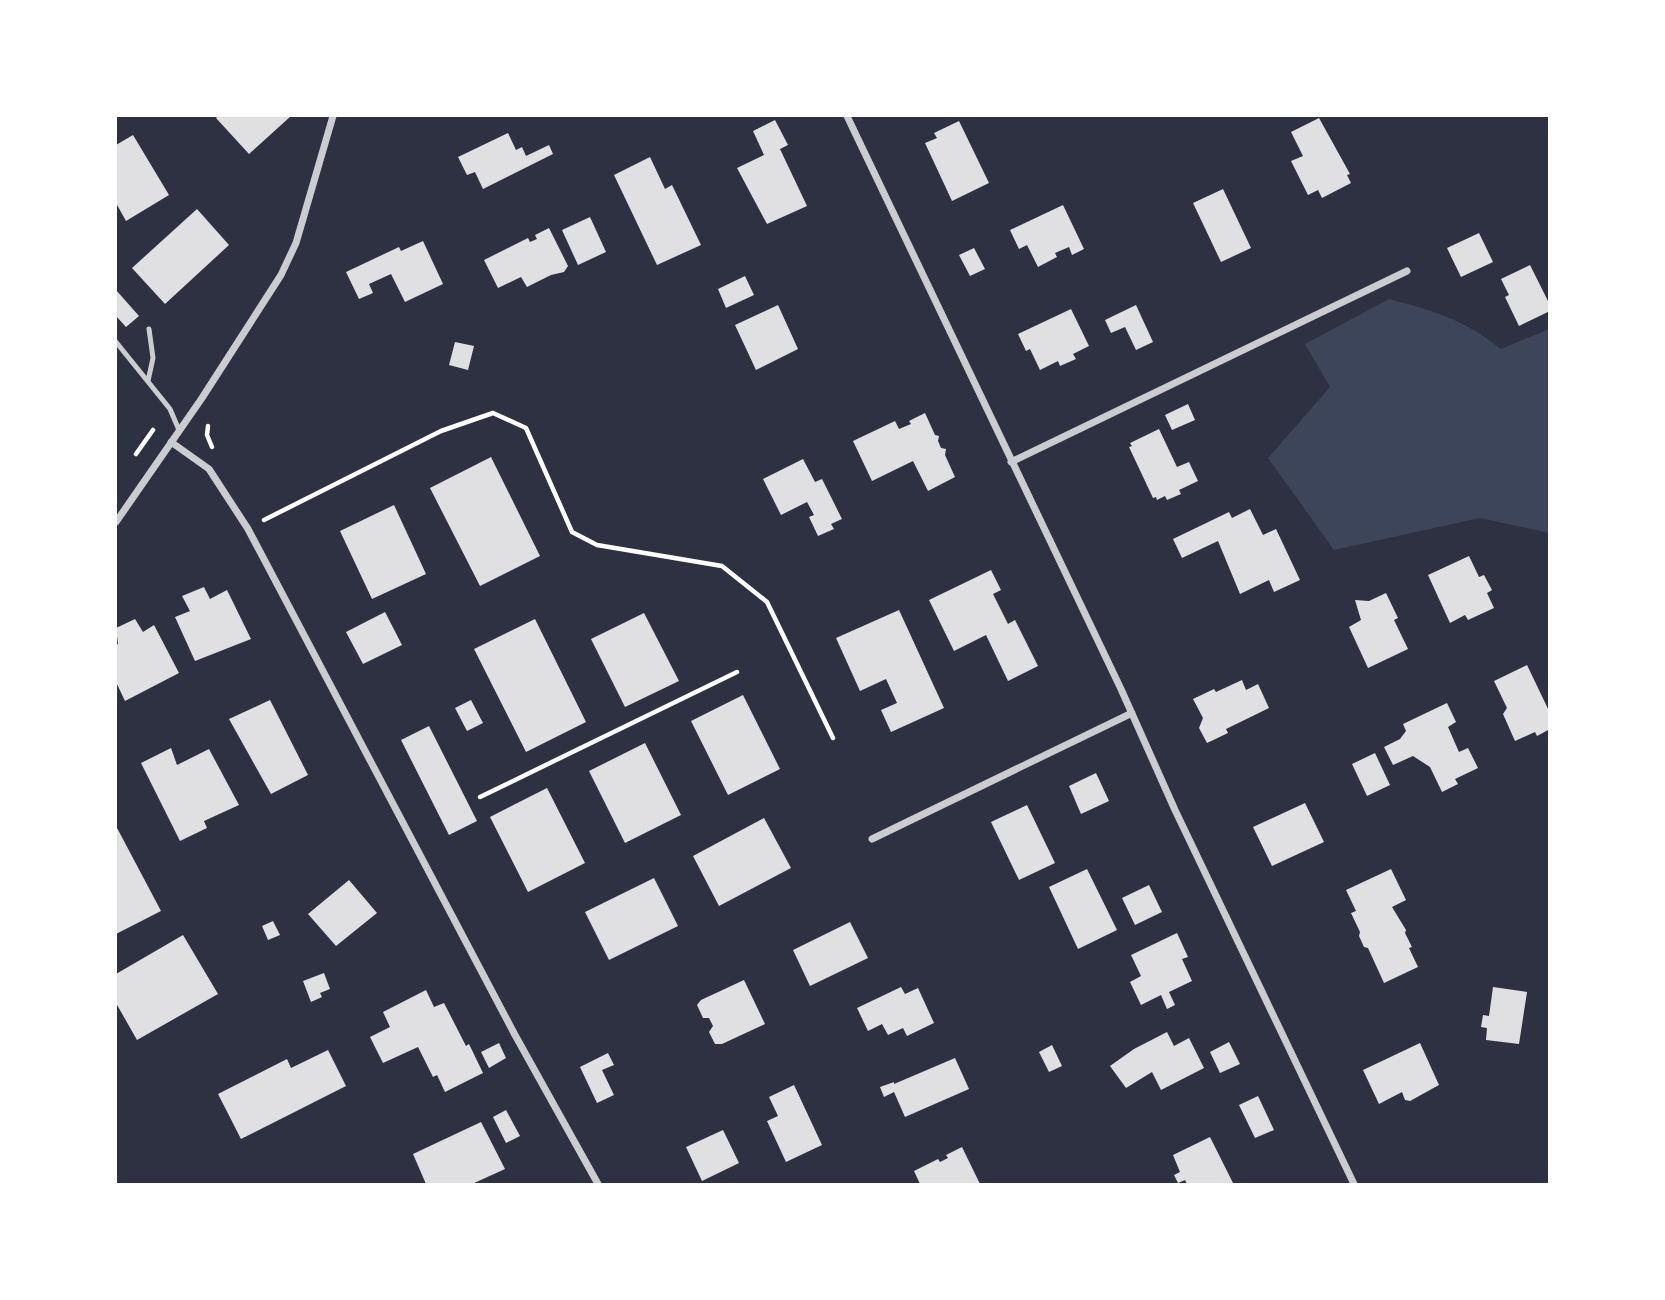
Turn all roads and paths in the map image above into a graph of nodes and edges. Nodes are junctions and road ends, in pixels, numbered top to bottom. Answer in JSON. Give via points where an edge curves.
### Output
{"nodes":[{"id":1,"x":333,"y":116,"type":"edge"},
{"id":2,"x":846,"y":116,"type":"edge"},
{"id":3,"x":1407,"y":271,"type":"dead end"},
{"id":4,"x":149,"y":329,"type":"dead end"},
{"id":5,"x":116,"y":342,"type":"edge"},
{"id":6,"x":148,"y":381,"type":"junction"},
{"id":7,"x":202,"y":398,"type":"junction"},
{"id":8,"x":170,"y":409,"type":"junction"},
{"id":9,"x":179,"y":430,"type":"junction"},
{"id":10,"x":172,"y":442,"type":"junction"},
{"id":11,"x":214,"y":450,"type":"dead end"},
{"id":12,"x":1012,"y":461,"type":"junction"},
{"id":13,"x":130,"y":464,"type":"dead end"},
{"id":14,"x":256,"y":511,"type":"dead end"},
{"id":15,"x":263,"y":520,"type":"junction"},
{"id":16,"x":116,"y":522,"type":"edge"},
{"id":17,"x":248,"y":529,"type":"junction"},
{"id":18,"x":737,"y":672,"type":"dead end"},
{"id":19,"x":1132,"y":713,"type":"junction"},
{"id":20,"x":833,"y":738,"type":"dead end"},
{"id":21,"x":480,"y":797,"type":"dead end"},
{"id":22,"x":872,"y":838,"type":"dead end"},
{"id":23,"x":598,"y":1185,"type":"edge"},
{"id":24,"x":1354,"y":1185,"type":"edge"}],
"edges":[{"from":1,"to":7,"type":"street","via":[[296,243],[281,275]]},
{"from":2,"to":12,"type":"street"},
{"from":3,"to":12,"type":"street"},
{"from":4,"to":6,"type":"lane","via":[[153,358]]},
{"from":5,"to":6,"type":"lane"},
{"from":6,"to":8,"type":"lane"},
{"from":7,"to":9,"type":"street"},
{"from":7,"to":11,"type":"path","via":[[216,407],[207,435]]},
{"from":8,"to":9,"type":"lane"},
{"from":8,"to":13,"type":"path"},
{"from":9,"to":10,"type":"street"},
{"from":10,"to":16,"type":"street"},
{"from":10,"to":17,"type":"street","via":[[209,470]]},
{"from":12,"to":19,"type":"street"},
{"from":14,"to":15,"type":"path"},
{"from":15,"to":17,"type":"path"},
{"from":15,"to":20,"type":"path","via":[[442,431],[492,413],[526,428],[572,532],[597,545],[722,566],[767,603]]},
{"from":17,"to":23,"type":"street"},
{"from":18,"to":21,"type":"path"},
{"from":19,"to":22,"type":"street"},
{"from":19,"to":24,"type":"street"}]}
